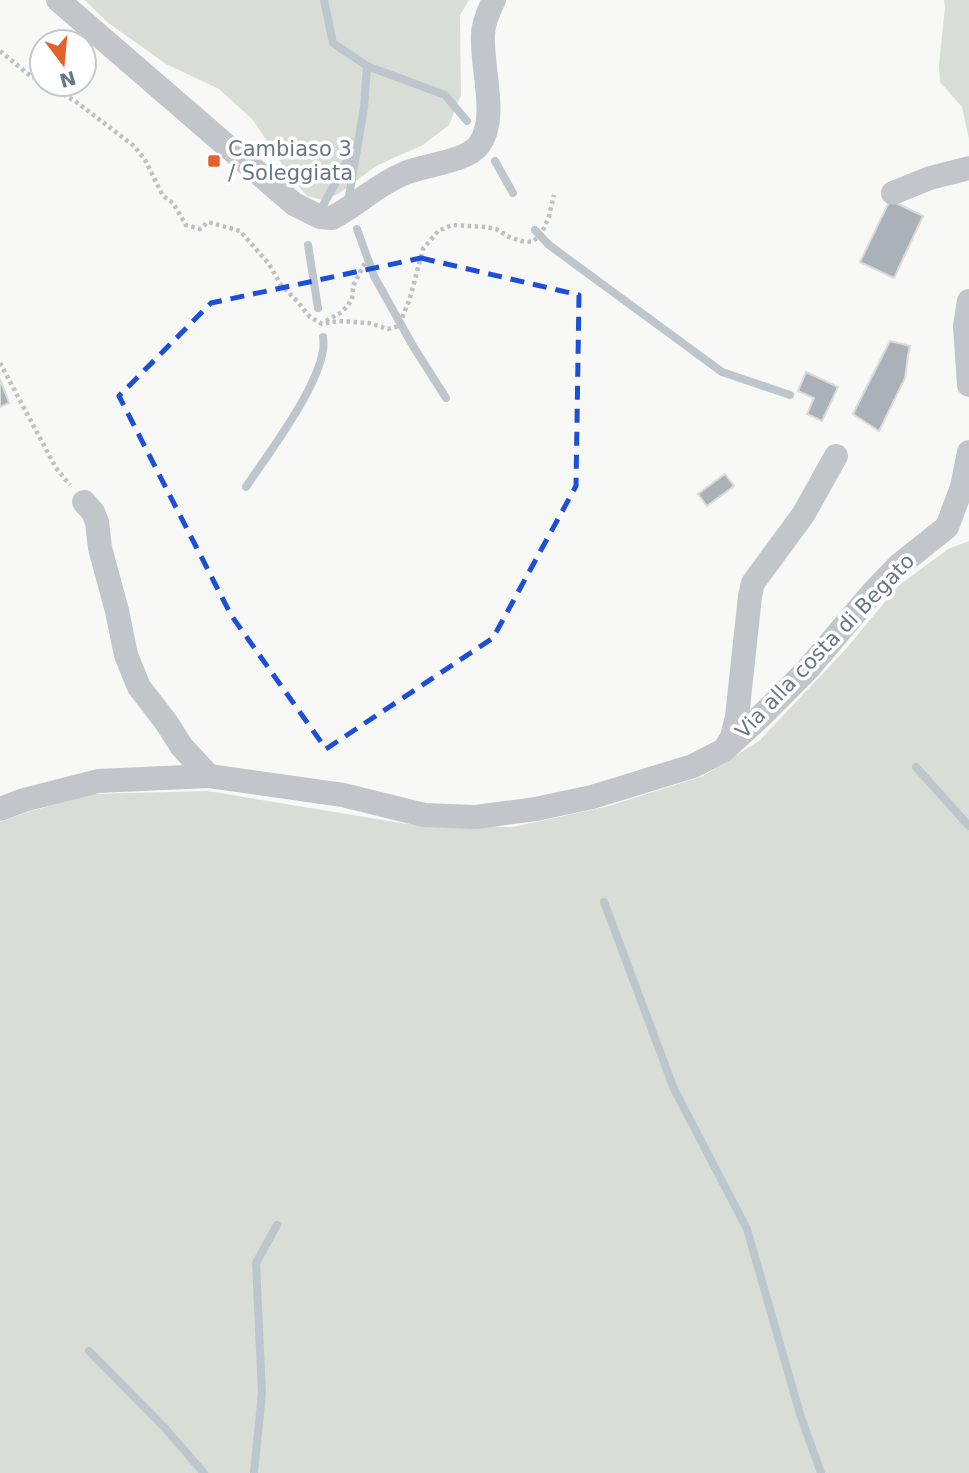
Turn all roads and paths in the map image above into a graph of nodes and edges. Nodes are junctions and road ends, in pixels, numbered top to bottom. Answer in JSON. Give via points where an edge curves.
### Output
{"nodes":[{"id":1,"x":58,"y":0,"type":"edge"},
{"id":2,"x":495,"y":0,"type":"edge"},
{"id":3,"x":0,"y":51,"type":"edge"},
{"id":4,"x":28,"y":75,"type":"edge"},
{"id":5,"x":969,"y":169,"type":"edge"},
{"id":6,"x":893,"y":193,"type":"dead end"},
{"id":7,"x":368,"y":257,"type":"dead end"},
{"id":8,"x":969,"y":301,"type":"edge"},
{"id":9,"x":322,"y":324,"type":"dead end"},
{"id":10,"x":0,"y":363,"type":"edge"},
{"id":11,"x":969,"y":385,"type":"edge"},
{"id":12,"x":969,"y":452,"type":"edge"},
{"id":13,"x":836,"y":456,"type":"dead end"},
{"id":14,"x":84,"y":502,"type":"joint"},
{"id":15,"x":724,"y":750,"type":"junction"},
{"id":16,"x":209,"y":776,"type":"junction"},
{"id":17,"x":0,"y":809,"type":"edge"}],
"edges":[{"from":1,"to":2,"type":"street","via":[[294,204],[331,218],[403,174],[466,156],[478,147],[489,113],[483,32]]},
{"from":3,"to":4,"type":"path"},
{"from":5,"to":6,"type":"street"},
{"from":7,"to":9,"type":"path","via":[[352,300]]},
{"from":8,"to":11,"type":"street","via":[[965,326]]},
{"from":10,"to":14,"type":"path","via":[[55,468]]},
{"from":12,"to":15,"type":"street","name":"Via alla costa di Begato","via":[[947,527],[898,566],[807,670]]},
{"from":13,"to":15,"type":"street","via":[[803,515],[753,583],[737,717]]},
{"from":14,"to":16,"type":"street","via":[[97,522],[126,655],[139,687]]},
{"from":15,"to":16,"type":"street","name":"Via alla costa di Begato","via":[[693,766],[592,797],[476,817],[424,815],[344,795]]},
{"from":16,"to":17,"type":"street","name":"Via alla costa di Begato","via":[[98,781]]}]}
